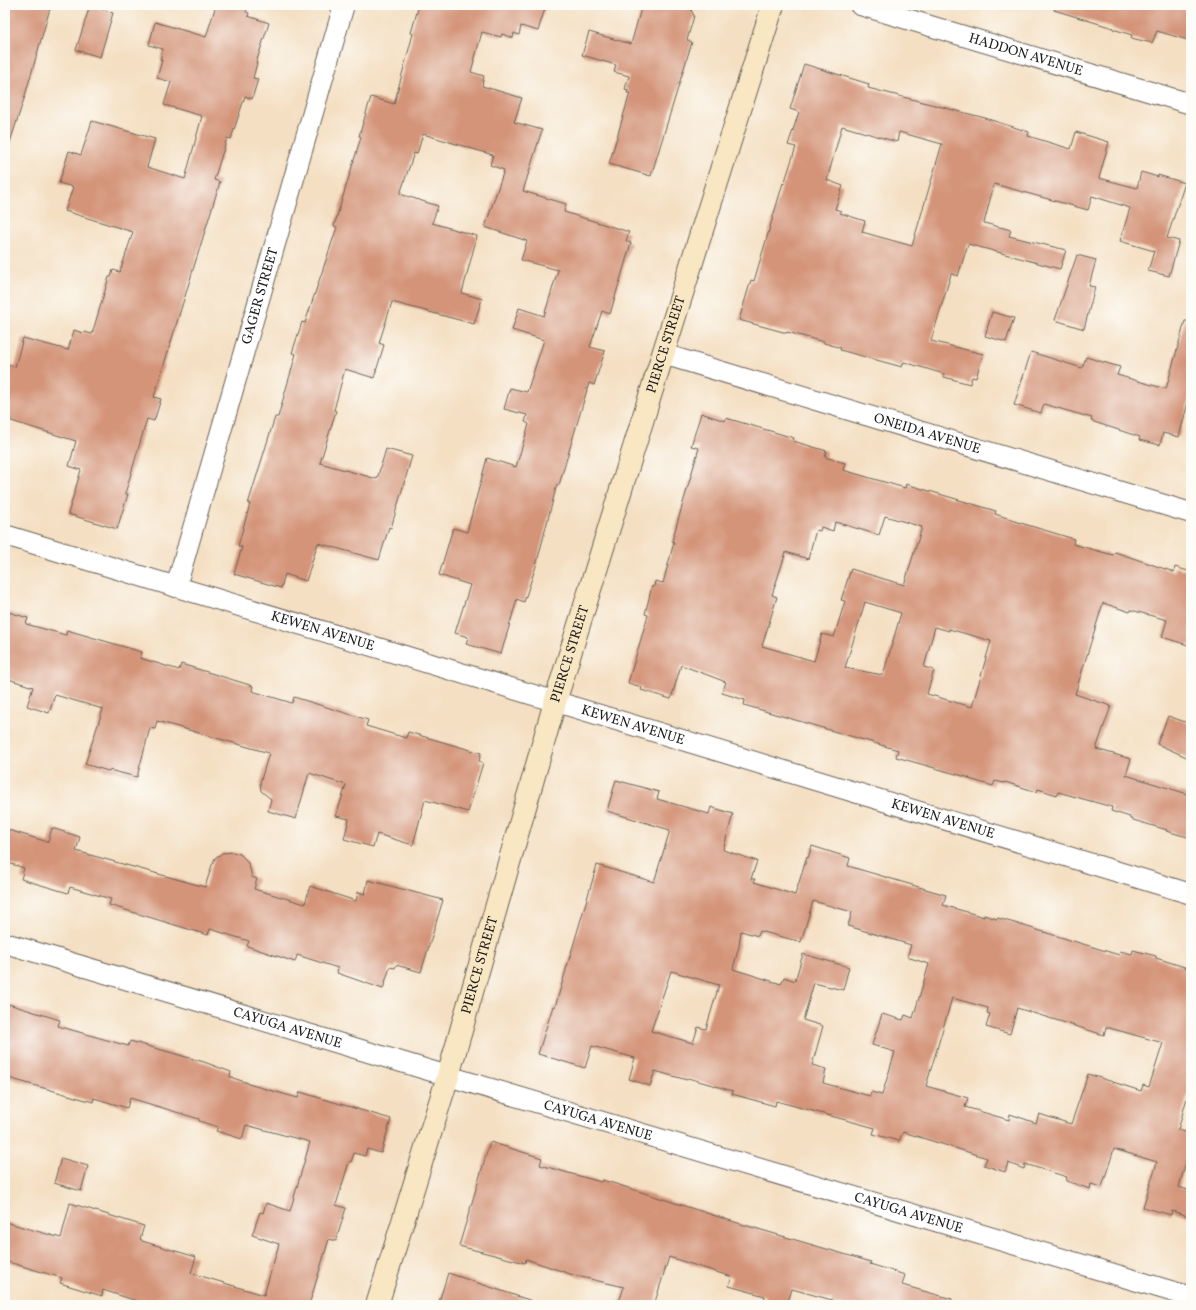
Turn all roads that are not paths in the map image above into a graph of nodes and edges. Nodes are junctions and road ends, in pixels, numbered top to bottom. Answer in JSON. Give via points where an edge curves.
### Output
{"nodes":[{"id":1,"x":344,"y":5,"type":"edge"},
{"id":2,"x":773,"y":5,"type":"edge"},
{"id":3,"x":860,"y":5,"type":"edge"},
{"id":4,"x":1191,"y":104,"type":"edge"},
{"id":5,"x":663,"y":354,"type":"junction"},
{"id":6,"x":1191,"y":513,"type":"edge"},
{"id":7,"x":5,"y":535,"type":"edge"},
{"id":8,"x":176,"y":587,"type":"junction"},
{"id":9,"x":555,"y":702,"type":"junction"},
{"id":10,"x":1191,"y":894,"type":"edge"},
{"id":11,"x":5,"y":943,"type":"edge"},
{"id":12,"x":448,"y":1076,"type":"junction"},
{"id":13,"x":1191,"y":1297,"type":"edge"},
{"id":14,"x":377,"y":1305,"type":"edge"}],
"edges":[{"from":1,"to":8,"type":"street","name":"GAGER STREET"},
{"from":2,"to":5,"type":"street","name":"PIERCE STREET"},
{"from":3,"to":4,"type":"street","name":"HADDON AVENUE"},
{"from":5,"to":6,"type":"street","name":"ONEIDA AVENUE"},
{"from":5,"to":9,"type":"street","name":"PIERCE STREET"},
{"from":7,"to":8,"type":"street","name":"KEWEN AVENUE"},
{"from":8,"to":9,"type":"street","name":"KEWEN AVENUE"},
{"from":9,"to":10,"type":"street","name":"KEWEN AVENUE"},
{"from":9,"to":12,"type":"street","name":"PIERCE STREET"},
{"from":11,"to":12,"type":"street","name":"CAYUGA AVENUE"},
{"from":12,"to":13,"type":"street","name":"CAYUGA AVENUE"},
{"from":12,"to":14,"type":"street","name":"PIERCE STREET"}]}
